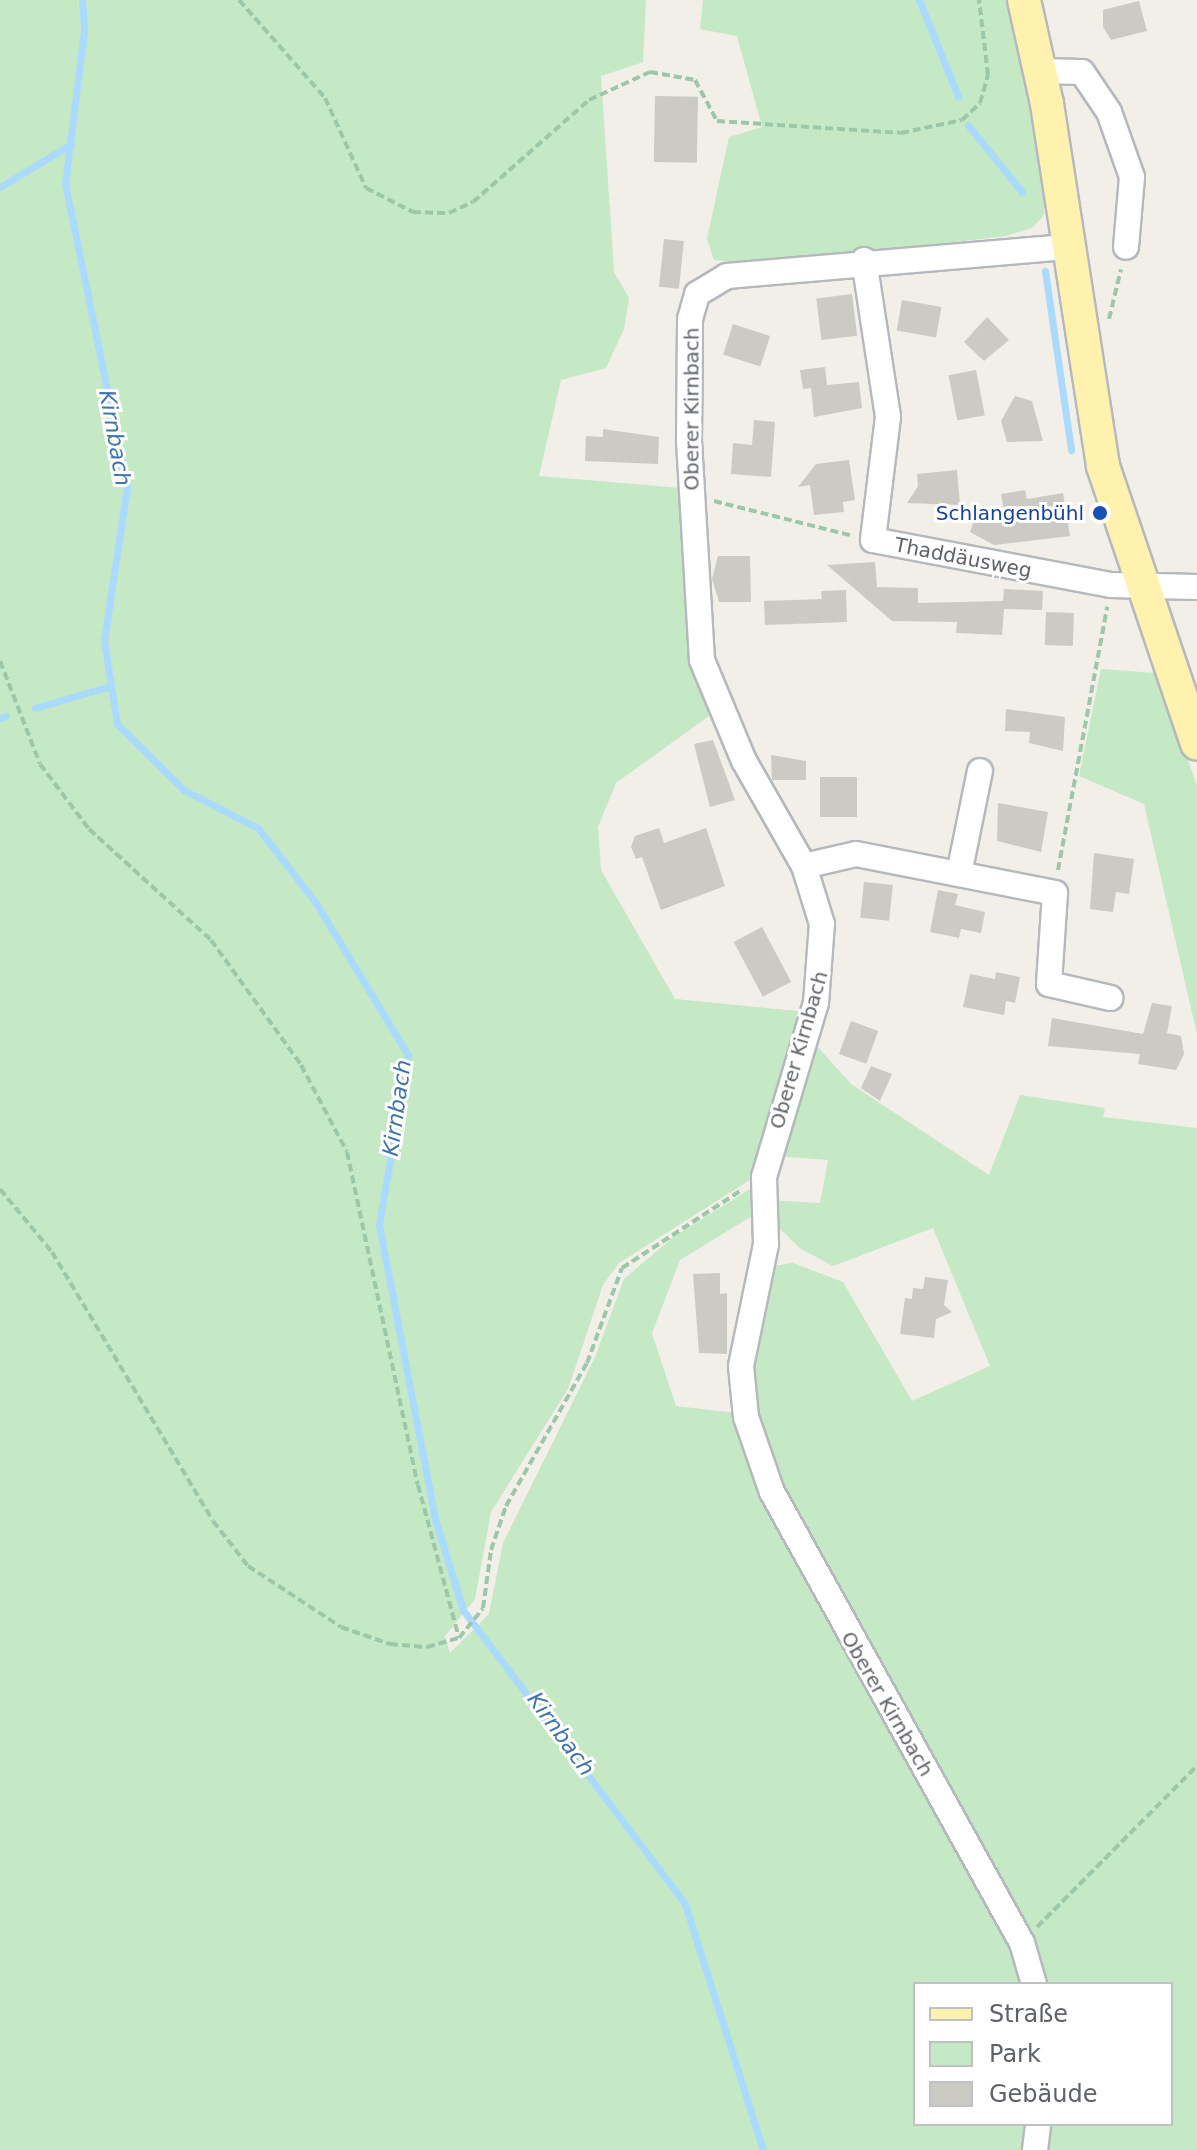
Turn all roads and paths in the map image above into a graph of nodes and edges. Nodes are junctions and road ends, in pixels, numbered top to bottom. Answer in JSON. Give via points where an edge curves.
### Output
{"nodes":[{"id":1,"x":239,"y":0,"type":"edge"},
{"id":2,"x":979,"y":0,"type":"edge"},
{"id":3,"x":1024,"y":0,"type":"edge"},
{"id":4,"x":1039,"y":71,"type":"junction"},
{"id":5,"x":1066,"y":247,"type":"junction"},
{"id":6,"x":1126,"y":247,"type":"dead end"},
{"id":7,"x":864,"y":260,"type":"junction"},
{"id":8,"x":692,"y":496,"type":"junction"},
{"id":9,"x":873,"y":540,"type":"junction"},
{"id":10,"x":1127,"y":584,"type":"junction"},
{"id":11,"x":1197,"y":587,"type":"edge"},
{"id":12,"x":0,"y":661,"type":"edge"},
{"id":13,"x":1197,"y":744,"type":"edge"},
{"id":14,"x":980,"y":771,"type":"dead end"},
{"id":15,"x":804,"y":866,"type":"junction"},
{"id":16,"x":959,"y":874,"type":"junction"},
{"id":17,"x":1055,"y":893,"type":"junction"},
{"id":18,"x":1110,"y":998,"type":"dead end"},
{"id":19,"x":764,"y":1177,"type":"junction"},
{"id":20,"x":0,"y":1189,"type":"edge"},
{"id":21,"x":459,"y":1638,"type":"junction"},
{"id":22,"x":1197,"y":1766,"type":"edge"},
{"id":23,"x":1022,"y":1943,"type":"junction"},
{"id":24,"x":1033,"y":1982,"type":"edge"},
{"id":25,"x":1038,"y":2126,"type":"edge"},
{"id":26,"x":1035,"y":2150,"type":"edge"}],
"edges":[{"from":1,"to":2,"type":"path","via":[[325,98],[366,188],[413,212],[449,213],[473,202],[589,100],[650,72],[695,80],[717,121],[901,133],[962,120],[980,103],[988,75]]},
{"from":3,"to":4,"type":"main road"},
{"from":4,"to":5,"type":"main road"},
{"from":4,"to":6,"type":"street","via":[[1082,72],[1109,112],[1132,177]]},
{"from":5,"to":7,"type":"street","name":"Oberer Kirnbach"},
{"from":5,"to":10,"type":"main road"},
{"from":7,"to":8,"type":"street","name":"Oberer Kirnbach","via":[[727,276],[697,294],[690,319]]},
{"from":7,"to":9,"type":"street","name":"Thaddäusweg","via":[[888,417]]},
{"from":8,"to":9,"type":"path"},
{"from":8,"to":15,"type":"street","name":"Oberer Kirnbach","via":[[702,660],[744,761]]},
{"from":9,"to":10,"type":"street","name":"Thaddäusweg"},
{"from":10,"to":11,"type":"street"},
{"from":10,"to":13,"type":"main road"},
{"from":10,"to":17,"type":"path"},
{"from":12,"to":21,"type":"path","via":[[40,764],[89,829],[211,940],[301,1065],[347,1152],[418,1485]]},
{"from":14,"to":16,"type":"street"},
{"from":15,"to":16,"type":"street","via":[[856,854]]},
{"from":15,"to":19,"type":"street","name":"Oberer Kirnbach","via":[[822,924],[824,964]]},
{"from":16,"to":17,"type":"street"},
{"from":17,"to":18,"type":"street","via":[[1049,984]]},
{"from":19,"to":21,"type":"path","via":[[622,1268],[587,1363],[506,1506],[491,1550],[483,1608]]},
{"from":19,"to":23,"type":"street","name":"Oberer Kirnbach","via":[[766,1244],[741,1366],[746,1417],[772,1492],[824,1593]]},
{"from":20,"to":21,"type":"path","via":[[52,1252],[205,1508],[248,1566],[341,1627],[390,1644],[447,1645]]},
{"from":22,"to":23,"type":"path"},
{"from":23,"to":24,"type":"street","name":"Oberer Kirnbach"},
{"from":25,"to":26,"type":"street"}]}
